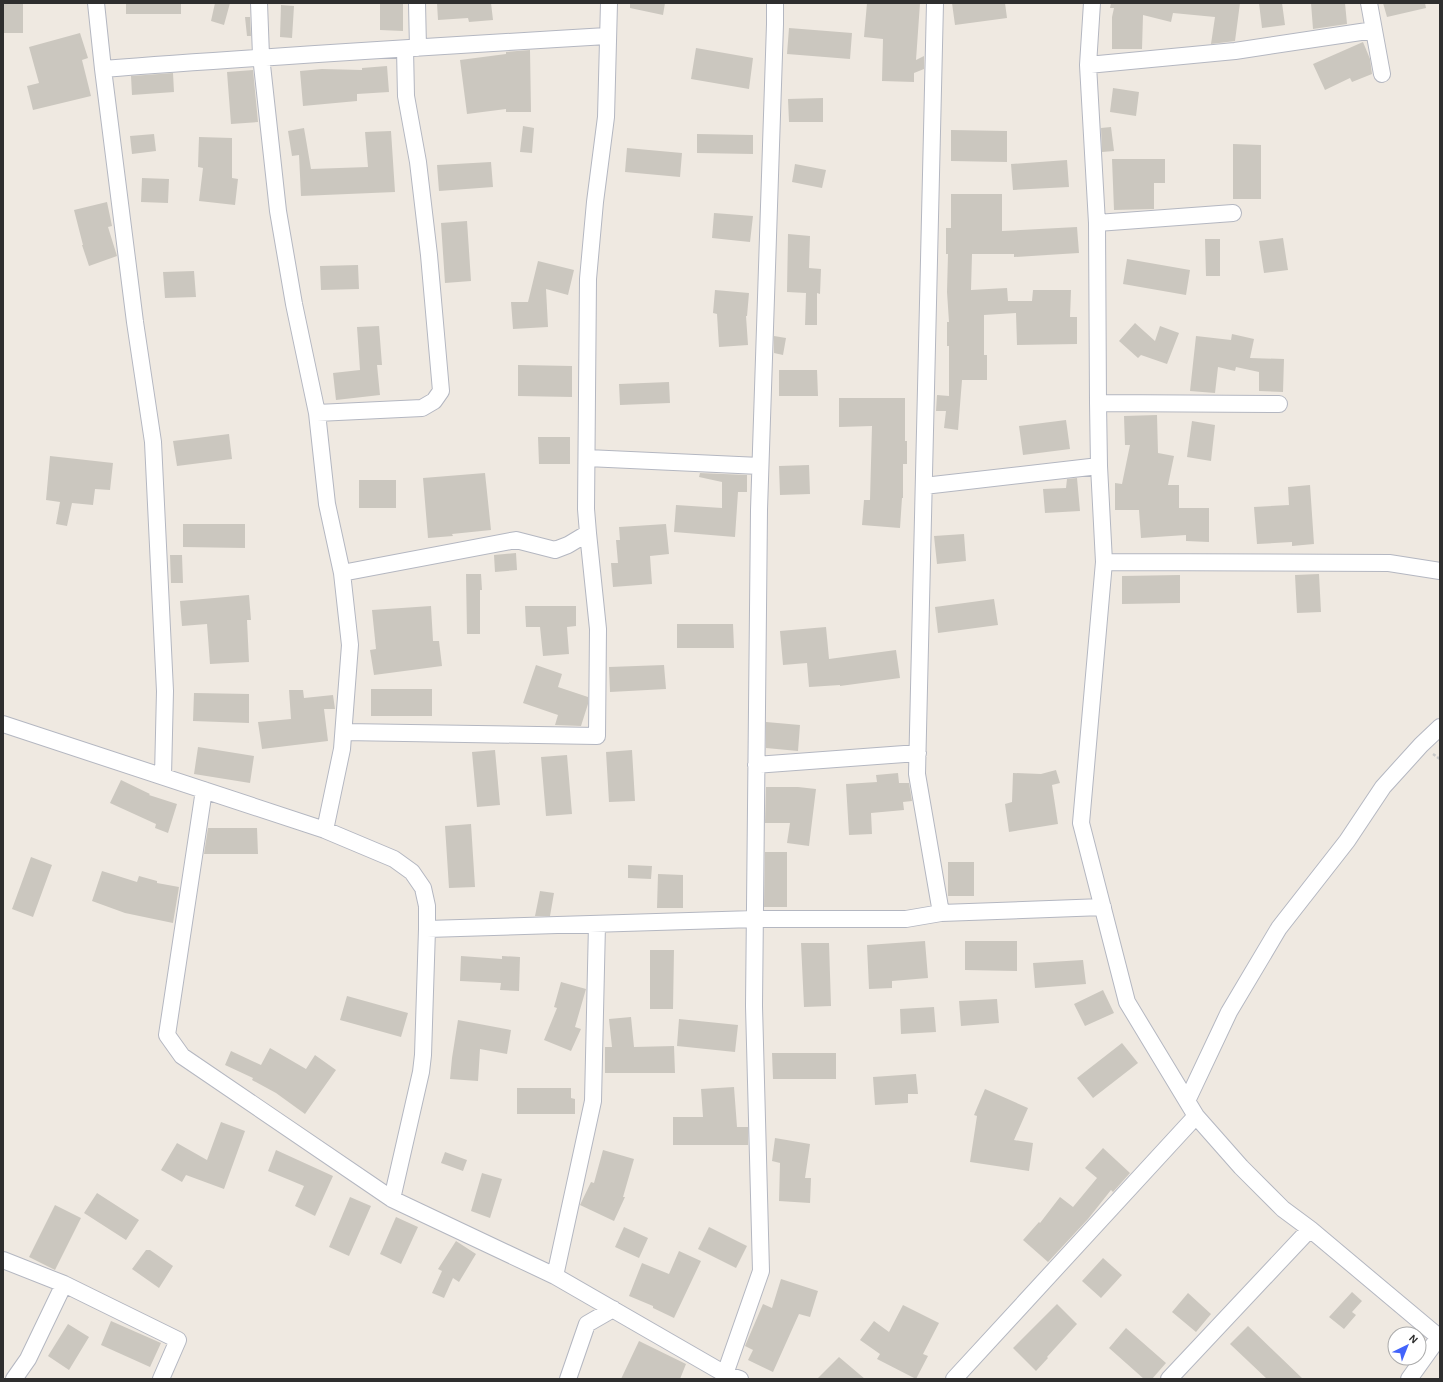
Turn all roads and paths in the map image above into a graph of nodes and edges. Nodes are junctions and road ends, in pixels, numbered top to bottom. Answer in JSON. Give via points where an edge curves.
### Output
{"nodes":[{"id":1,"x":96,"y":3,"type":"edge"},
{"id":2,"x":259,"y":3,"type":"edge"},
{"id":3,"x":417,"y":3,"type":"edge"},
{"id":4,"x":610,"y":3,"type":"edge"},
{"id":5,"x":774,"y":3,"type":"edge"},
{"id":6,"x":935,"y":3,"type":"edge"},
{"id":7,"x":1092,"y":3,"type":"edge"},
{"id":8,"x":1369,"y":3,"type":"edge"},
{"id":9,"x":1374,"y":30,"type":"junction"},
{"id":10,"x":608,"y":36,"type":"junction"},
{"id":11,"x":412,"y":49,"type":"junction"},
{"id":12,"x":261,"y":56,"type":"junction"},
{"id":13,"x":1088,"y":65,"type":"junction"},
{"id":14,"x":103,"y":68,"type":"junction"},
{"id":15,"x":1382,"y":74,"type":"dead end"},
{"id":16,"x":1233,"y":213,"type":"dead end"},
{"id":17,"x":1097,"y":223,"type":"junction"},
{"id":18,"x":1098,"y":403,"type":"junction"},
{"id":19,"x":1279,"y":404,"type":"dead end"},
{"id":20,"x":317,"y":413,"type":"junction"},
{"id":21,"x":587,"y":458,"type":"junction"},
{"id":22,"x":760,"y":466,"type":"junction"},
{"id":23,"x":1099,"y":466,"type":"junction"},
{"id":24,"x":924,"y":486,"type":"junction"},
{"id":25,"x":588,"y":533,"type":"junction"},
{"id":26,"x":1104,"y":562,"type":"junction"},
{"id":27,"x":1440,"y":571,"type":"edge"},
{"id":28,"x":342,"y":573,"type":"junction"},
{"id":29,"x":3,"y":724,"type":"edge"},
{"id":30,"x":1440,"y":727,"type":"edge"},
{"id":31,"x":344,"y":732,"type":"junction"},
{"id":32,"x":918,"y":753,"type":"junction"},
{"id":33,"x":756,"y":765,"type":"junction"},
{"id":34,"x":163,"y":776,"type":"junction"},
{"id":35,"x":204,"y":790,"type":"junction"},
{"id":36,"x":325,"y":830,"type":"junction"},
{"id":37,"x":1103,"y":907,"type":"junction"},
{"id":38,"x":940,"y":913,"type":"junction"},
{"id":39,"x":755,"y":919,"type":"junction"},
{"id":40,"x":598,"y":924,"type":"junction"},
{"id":41,"x":427,"y":929,"type":"junction"},
{"id":42,"x":1187,"y":1101,"type":"junction"},
{"id":43,"x":1196,"y":1116,"type":"junction"},
{"id":44,"x":392,"y":1199,"type":"junction"},
{"id":45,"x":1310,"y":1229,"type":"junction"},
{"id":46,"x":3,"y":1260,"type":"edge"},
{"id":47,"x":556,"y":1276,"type":"junction"},
{"id":48,"x":64,"y":1284,"type":"junction"},
{"id":49,"x":613,"y":1309,"type":"junction"},
{"id":50,"x":1440,"y":1337,"type":"edge"},
{"id":51,"x":732,"y":1376,"type":"edge"},
{"id":52,"x":14,"y":1379,"type":"edge"},
{"id":53,"x":161,"y":1379,"type":"edge"},
{"id":54,"x":568,"y":1379,"type":"edge"},
{"id":55,"x":954,"y":1379,"type":"edge"},
{"id":56,"x":1169,"y":1379,"type":"edge"},
{"id":57,"x":1409,"y":1379,"type":"edge"}],
"edges":[{"from":1,"to":14,"type":"street"},
{"from":2,"to":12,"type":"street"},
{"from":3,"to":11,"type":"street"},
{"from":4,"to":10,"type":"street"},
{"from":5,"to":22,"type":"street"},
{"from":6,"to":24,"type":"street"},
{"from":7,"to":13,"type":"street"},
{"from":8,"to":9,"type":"street"},
{"from":9,"to":13,"type":"street","via":[[1235,51]]},
{"from":9,"to":15,"type":"street"},
{"from":10,"to":11,"type":"street"},
{"from":10,"to":21,"type":"street","via":[[606,117],[588,279]]},
{"from":11,"to":12,"type":"street"},
{"from":11,"to":20,"type":"street","via":[[406,96],[420,178],[441,391],[434,401],[422,408]]},
{"from":12,"to":14,"type":"street"},
{"from":12,"to":20,"type":"street","via":[[278,211]]},
{"from":13,"to":17,"type":"street"},
{"from":14,"to":34,"type":"street","via":[[153,442],[164,692]]},
{"from":16,"to":17,"type":"street"},
{"from":17,"to":18,"type":"street"},
{"from":18,"to":19,"type":"street"},
{"from":18,"to":23,"type":"street"},
{"from":20,"to":28,"type":"street","via":[[327,504]]},
{"from":21,"to":22,"type":"street"},
{"from":21,"to":25,"type":"street"},
{"from":22,"to":33,"type":"street"},
{"from":23,"to":24,"type":"street"},
{"from":23,"to":26,"type":"street"},
{"from":24,"to":32,"type":"street"},
{"from":25,"to":28,"type":"street","via":[[555,550],[516,540]]},
{"from":25,"to":31,"type":"street","via":[[598,629],[597,736]]},
{"from":26,"to":27,"type":"street","via":[[1390,563]]},
{"from":26,"to":37,"type":"street","via":[[1081,824]]},
{"from":28,"to":31,"type":"street","via":[[350,645]]},
{"from":29,"to":34,"type":"street"},
{"from":30,"to":42,"type":"street","via":[[1383,787],[1347,841],[1279,928],[1229,1012]]},
{"from":31,"to":36,"type":"street"},
{"from":32,"to":33,"type":"street"},
{"from":32,"to":38,"type":"street","via":[[917,774]]},
{"from":33,"to":39,"type":"street"},
{"from":34,"to":35,"type":"street"},
{"from":35,"to":36,"type":"street"},
{"from":35,"to":44,"type":"street","via":[[167,1035],[182,1056]]},
{"from":36,"to":41,"type":"street","via":[[394,859],[412,872],[423,888],[427,906]]},
{"from":37,"to":38,"type":"street"},
{"from":37,"to":42,"type":"street","via":[[1127,1002]]},
{"from":38,"to":39,"type":"street","via":[[906,919]]},
{"from":39,"to":40,"type":"street"},
{"from":39,"to":51,"type":"street","via":[[754,1006],[760,1271]]},
{"from":40,"to":41,"type":"street"},
{"from":40,"to":47,"type":"street","via":[[594,1101]]},
{"from":41,"to":44,"type":"street","via":[[421,1072]]},
{"from":42,"to":43,"type":"street"},
{"from":43,"to":45,"type":"street","via":[[1246,1173],[1283,1209]]},
{"from":43,"to":55,"type":"street"},
{"from":44,"to":47,"type":"street"},
{"from":45,"to":50,"type":"street"},
{"from":45,"to":56,"type":"street"},
{"from":46,"to":48,"type":"street"},
{"from":47,"to":49,"type":"street"},
{"from":48,"to":52,"type":"street","via":[[28,1359]]},
{"from":48,"to":53,"type":"street","via":[[178,1340]]},
{"from":49,"to":51,"type":"street"},
{"from":49,"to":54,"type":"street","via":[[587,1324]]},
{"from":50,"to":57,"type":"street"}]}
